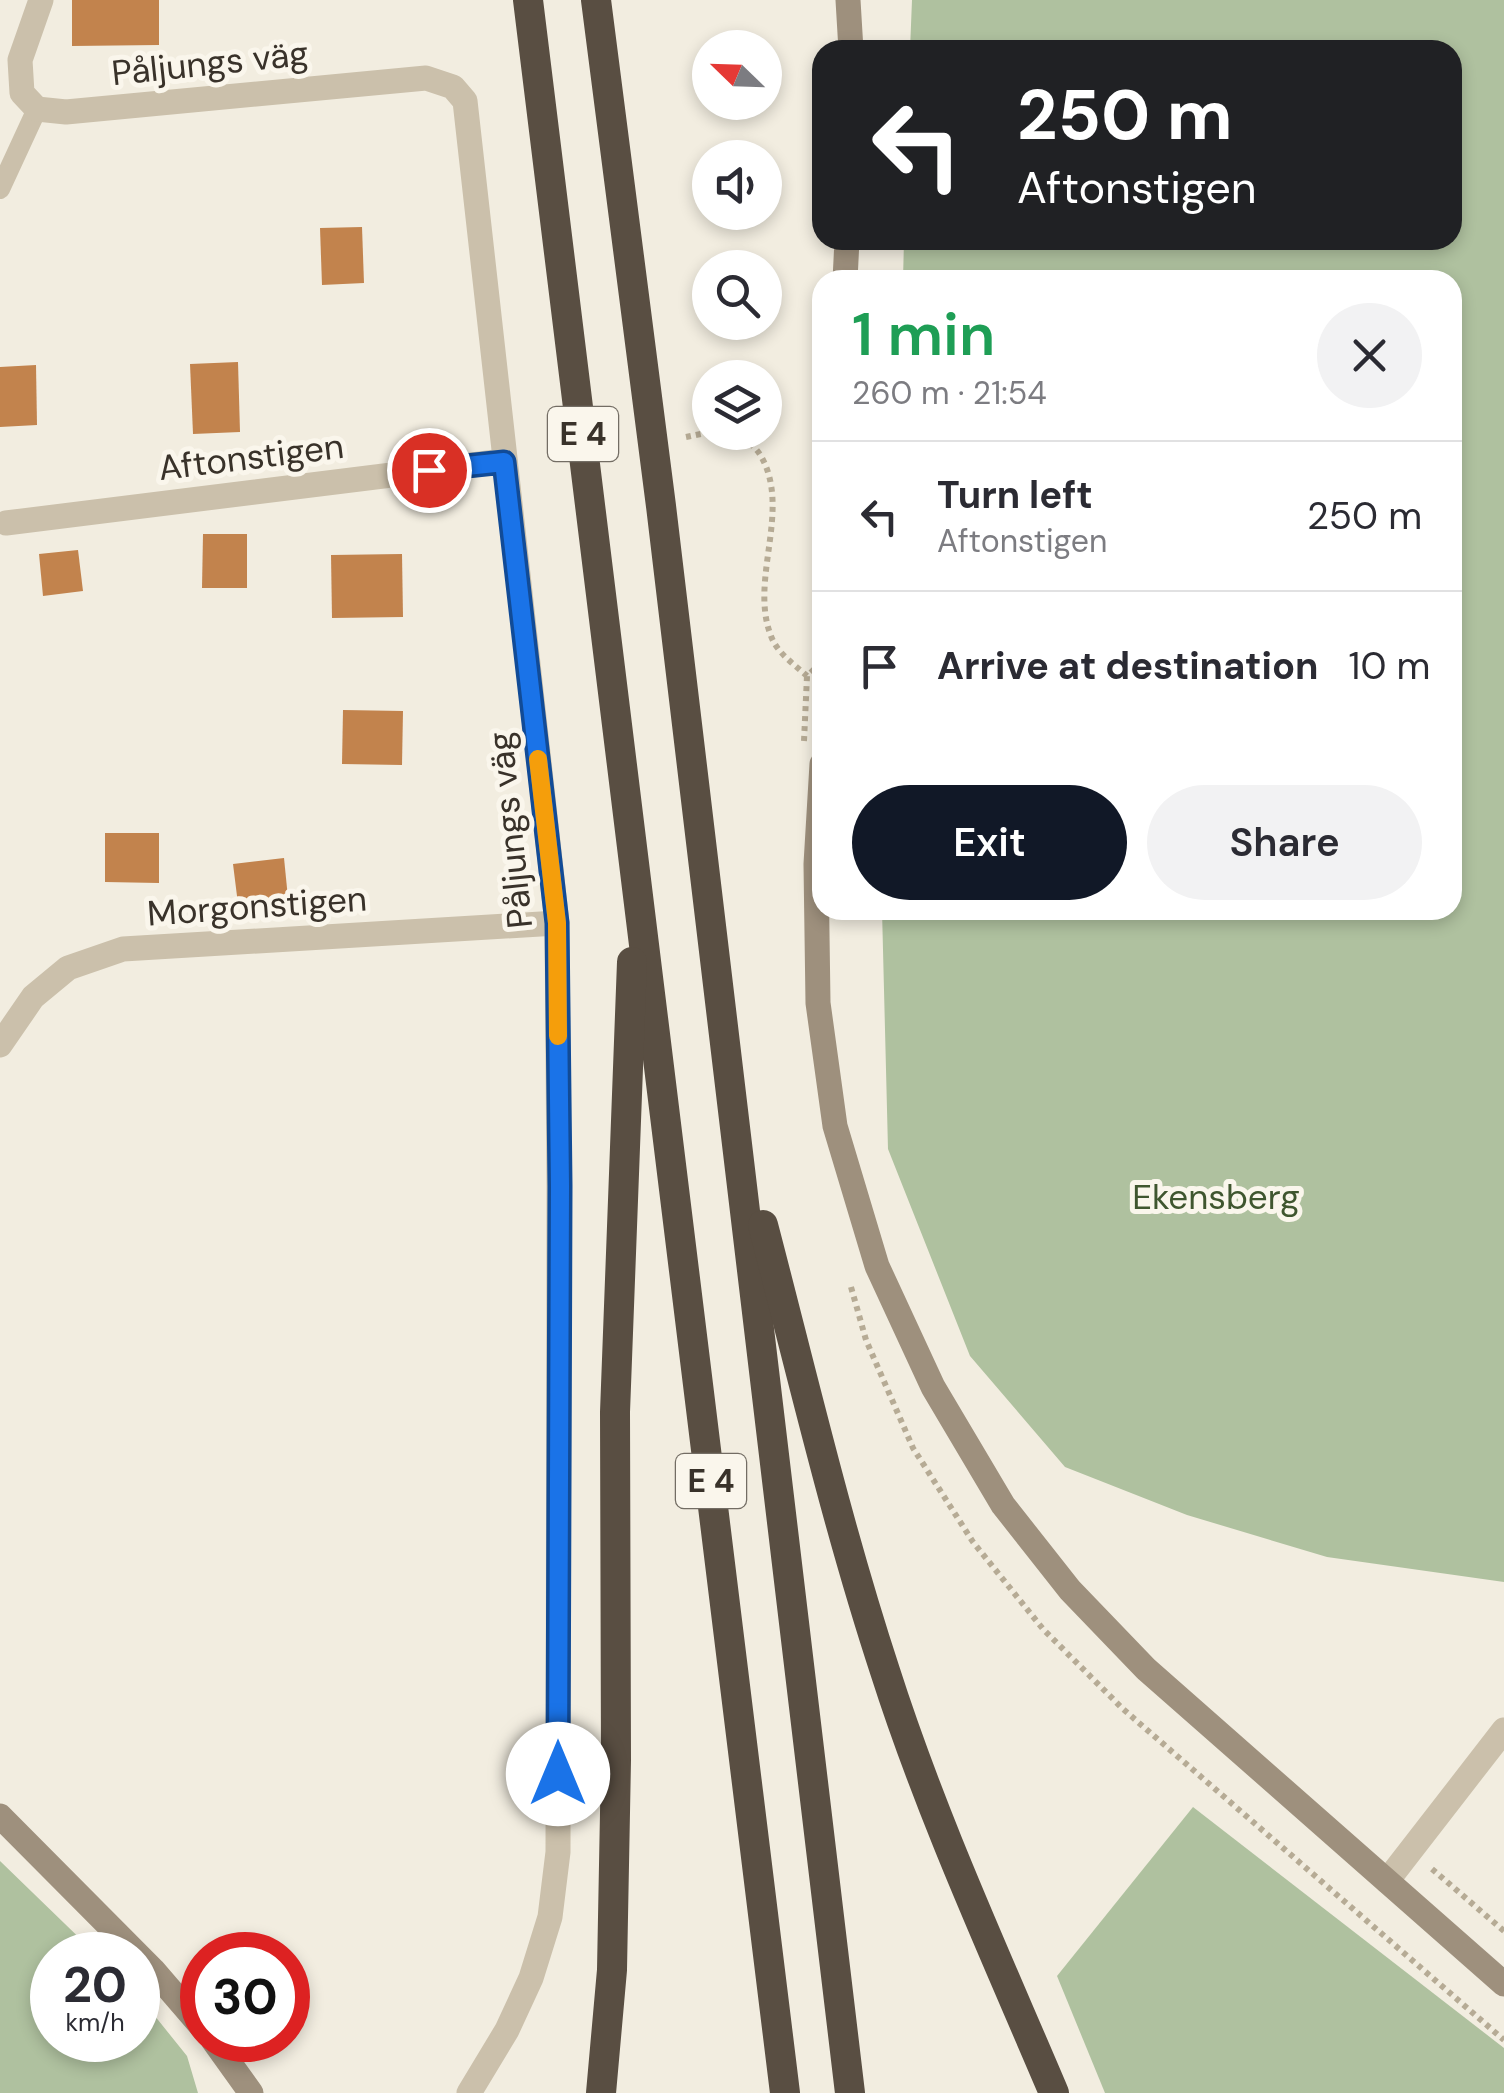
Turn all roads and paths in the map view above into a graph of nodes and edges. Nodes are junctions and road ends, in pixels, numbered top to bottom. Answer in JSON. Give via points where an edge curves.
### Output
{"nodes":[{"id":1,"x":41,"y":0,"type":"edge"},
{"id":2,"x":528,"y":0,"type":"edge"},
{"id":3,"x":596,"y":0,"type":"edge"},
{"id":4,"x":848,"y":0,"type":"edge"},
{"id":5,"x":850,"y":40,"type":"edge"},
{"id":6,"x":37,"y":109,"type":"junction"},
{"id":7,"x":0,"y":189,"type":"edge"},
{"id":8,"x":692,"y":436,"type":"edge"},
{"id":9,"x":686,"y":437,"type":"dead end"},
{"id":10,"x":756,"y":450,"type":"edge"},
{"id":11,"x":504,"y":462,"type":"junction"},
{"id":12,"x":6,"y":524,"type":"dead end"},
{"id":13,"x":812,"y":671,"type":"edge"},
{"id":14,"x":807,"y":676,"type":"junction"},
{"id":15,"x":812,"y":745,"type":"edge"},
{"id":16,"x":635,"y":869,"type":"junction"},
{"id":17,"x":817,"y":920,"type":"edge"},
{"id":18,"x":557,"y":923,"type":"junction"},
{"id":19,"x":0,"y":1045,"type":"edge"},
{"id":20,"x":734,"y":1116,"type":"junction"},
{"id":21,"x":847,"y":1274,"type":"dead end"},
{"id":22,"x":1504,"y":1730,"type":"edge"},
{"id":23,"x":0,"y":1816,"type":"edge"},
{"id":24,"x":1412,"y":1851,"type":"junction"},
{"id":25,"x":1387,"y":1881,"type":"junction"},
{"id":26,"x":1504,"y":1931,"type":"edge"},
{"id":27,"x":1504,"y":1984,"type":"edge"},
{"id":28,"x":180,"y":2001,"type":"edge"},
{"id":29,"x":1504,"y":2040,"type":"edge"},
{"id":30,"x":228,"y":2062,"type":"edge"},
{"id":31,"x":251,"y":2093,"type":"edge"},
{"id":32,"x":470,"y":2093,"type":"edge"},
{"id":33,"x":602,"y":2093,"type":"edge"},
{"id":34,"x":784,"y":2093,"type":"edge"},
{"id":35,"x":850,"y":2093,"type":"edge"},
{"id":36,"x":1054,"y":2093,"type":"edge"}],
"edges":[{"from":1,"to":6,"type":"street","via":[[20,60],[22,94]]},
{"from":2,"to":16,"type":"highway","number":"E 4"},
{"from":3,"to":20,"type":"highway","number":"E 4"},
{"from":4,"to":5,"type":"main road"},
{"from":6,"to":7,"type":"lane"},
{"from":6,"to":11,"type":"street","name":"Påljungs väg","via":[[66,112],[426,78],[452,86],[465,101]]},
{"from":8,"to":9,"type":"path"},
{"from":10,"to":14,"type":"path","via":[[772,505],[766,618],[781,652]]},
{"from":11,"to":12,"type":"street","name":"Aftonstigen"},
{"from":11,"to":18,"type":"street","name":"Påljungs väg"},
{"from":13,"to":14,"type":"path"},
{"from":14,"to":15,"type":"path"},
{"from":16,"to":33,"type":"highway","via":[[615,1412],[612,1970]]},
{"from":16,"to":34,"type":"highway","number":"E 4"},
{"from":17,"to":25,"type":"main road","via":[[818,1004],[834,1126],[877,1266],[933,1388],[1003,1505],[1070,1590],[1146,1668]]},
{"from":18,"to":19,"type":"street","name":"Morgonstigen","via":[[123,949],[68,968],[33,997]]},
{"from":18,"to":32,"type":"street","name":"Påljungs väg","via":[[558,1852],[550,1917],[531,1978]]},
{"from":20,"to":35,"type":"highway","number":"E 4"},
{"from":20,"to":36,"type":"highway","via":[[884,1671]]},
{"from":21,"to":29,"type":"path","via":[[866,1340],[913,1448],[973,1542],[1043,1630],[1123,1710]]},
{"from":22,"to":24,"type":"street"},
{"from":23,"to":28,"type":"main road"},
{"from":24,"to":25,"type":"street"},
{"from":24,"to":26,"type":"path"},
{"from":25,"to":27,"type":"main road"},
{"from":30,"to":31,"type":"main road"}]}
